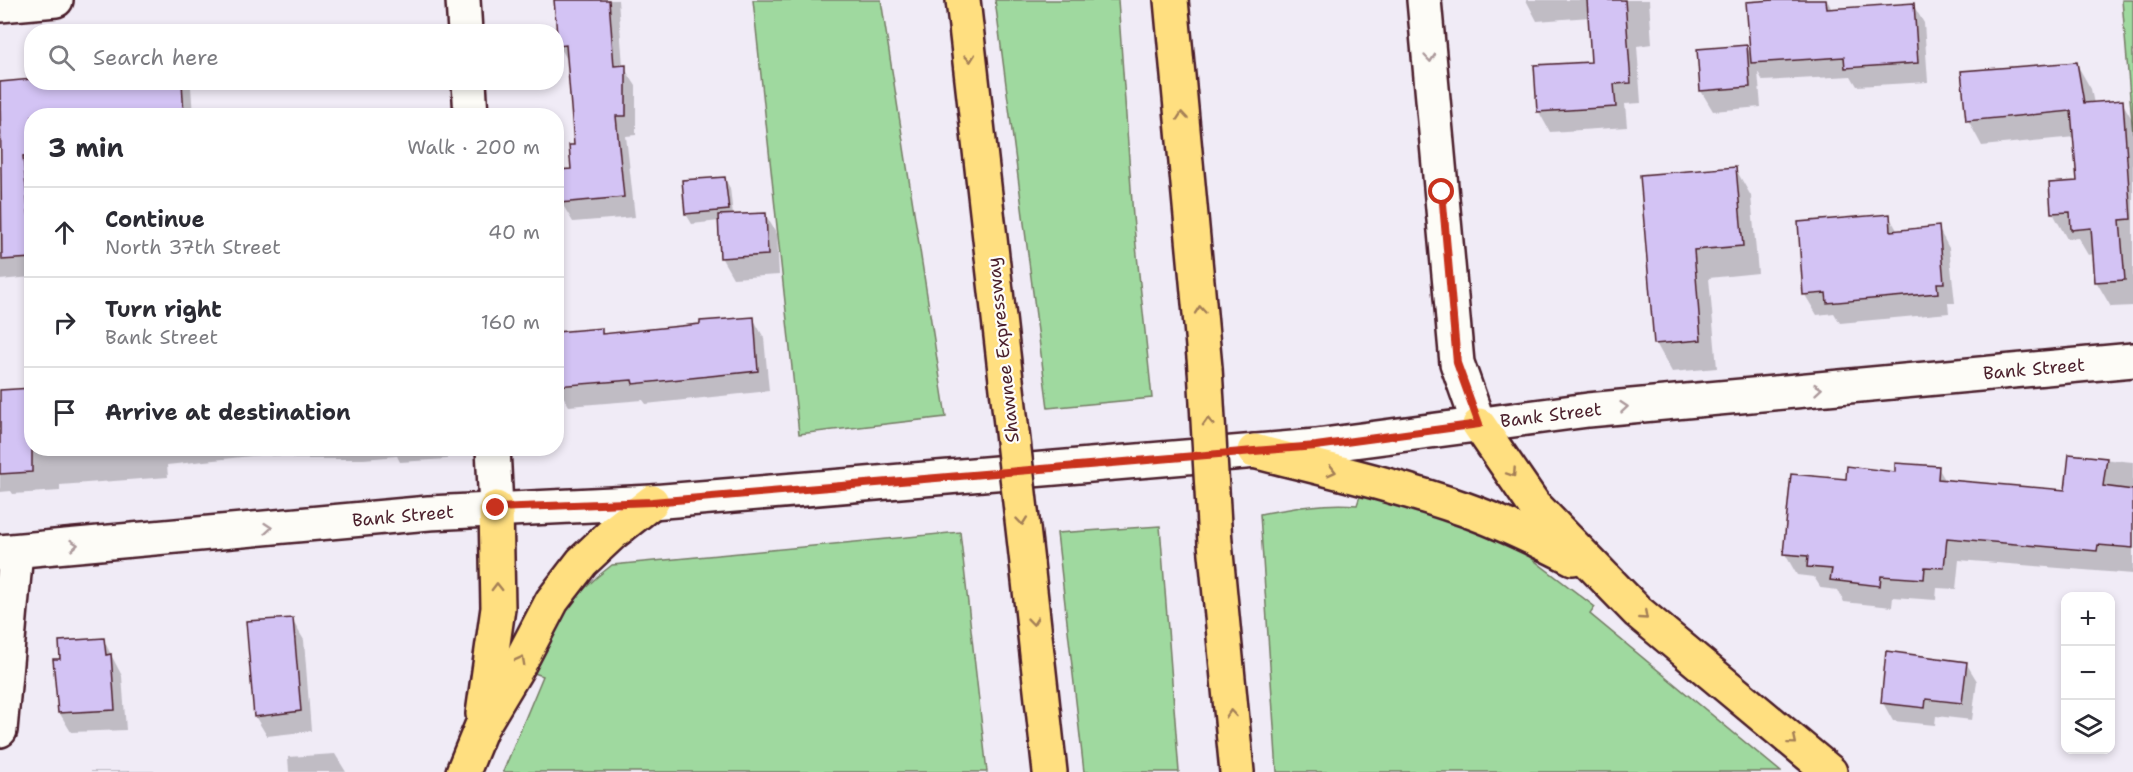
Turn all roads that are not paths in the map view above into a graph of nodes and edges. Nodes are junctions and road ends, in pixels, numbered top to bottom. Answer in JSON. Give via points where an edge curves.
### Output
{"nodes":[{"id":1,"x":56,"y":0,"type":"edge"},
{"id":2,"x":463,"y":0,"type":"edge"},
{"id":3,"x":963,"y":0,"type":"edge"},
{"id":4,"x":1171,"y":0,"type":"edge"},
{"id":5,"x":1424,"y":0,"type":"edge"},
{"id":6,"x":0,"y":5,"type":"edge"},
{"id":7,"x":464,"y":24,"type":"edge"},
{"id":8,"x":469,"y":90,"type":"edge"},
{"id":9,"x":471,"y":108,"type":"edge"},
{"id":10,"x":2133,"y":360,"type":"edge"},
{"id":11,"x":1479,"y":424,"type":"junction"},
{"id":12,"x":1254,"y":451,"type":"junction"},
{"id":13,"x":493,"y":456,"type":"edge"},
{"id":14,"x":652,"y":502,"type":"junction"},
{"id":15,"x":496,"y":508,"type":"junction"},
{"id":16,"x":8,"y":551,"type":"edge"},
{"id":17,"x":1598,"y":571,"type":"junction"},
{"id":18,"x":481,"y":728,"type":"junction"},
{"id":19,"x":0,"y":730,"type":"edge"},
{"id":20,"x":464,"y":772,"type":"edge"},
{"id":21,"x":1050,"y":772,"type":"edge"},
{"id":22,"x":1237,"y":772,"type":"edge"},
{"id":23,"x":1830,"y":772,"type":"edge"}],
"edges":[{"from":1,"to":6,"type":"street"},
{"from":2,"to":7,"type":"street"},
{"from":3,"to":21,"type":"highway","name":"Shawnee Expressway","one_way":true,"bridge":true},
{"from":22,"to":4,"type":"highway","one_way":true,"bridge":true},
{"from":5,"to":11,"type":"street","one_way":true,"via":[[1457,363]]},
{"from":8,"to":9,"type":"street"},
{"from":11,"to":10,"type":"street","name":"Bank Street","one_way":true,"via":[[1588,410]]},
{"from":11,"to":12,"type":"street","name":"Bank Street"},
{"from":11,"to":17,"type":"highway","one_way":true,"via":[[1534,505]]},
{"from":12,"to":14,"type":"street","name":"Bank Street"},
{"from":12,"to":17,"type":"highway","one_way":true,"via":[[1400,488],[1465,509]]},
{"from":13,"to":15,"type":"street"},
{"from":14,"to":15,"type":"street","name":"Bank Street"},
{"from":18,"to":14,"type":"highway","one_way":true,"via":[[552,601],[582,562]]},
{"from":16,"to":15,"type":"street","name":"Bank Street","one_way":true},
{"from":18,"to":15,"type":"highway","one_way":true,"via":[[498,608]]},
{"from":16,"to":19,"type":"street"},
{"from":17,"to":23,"type":"highway","one_way":true,"via":[[1638,612]]},
{"from":18,"to":20,"type":"highway"}]}
